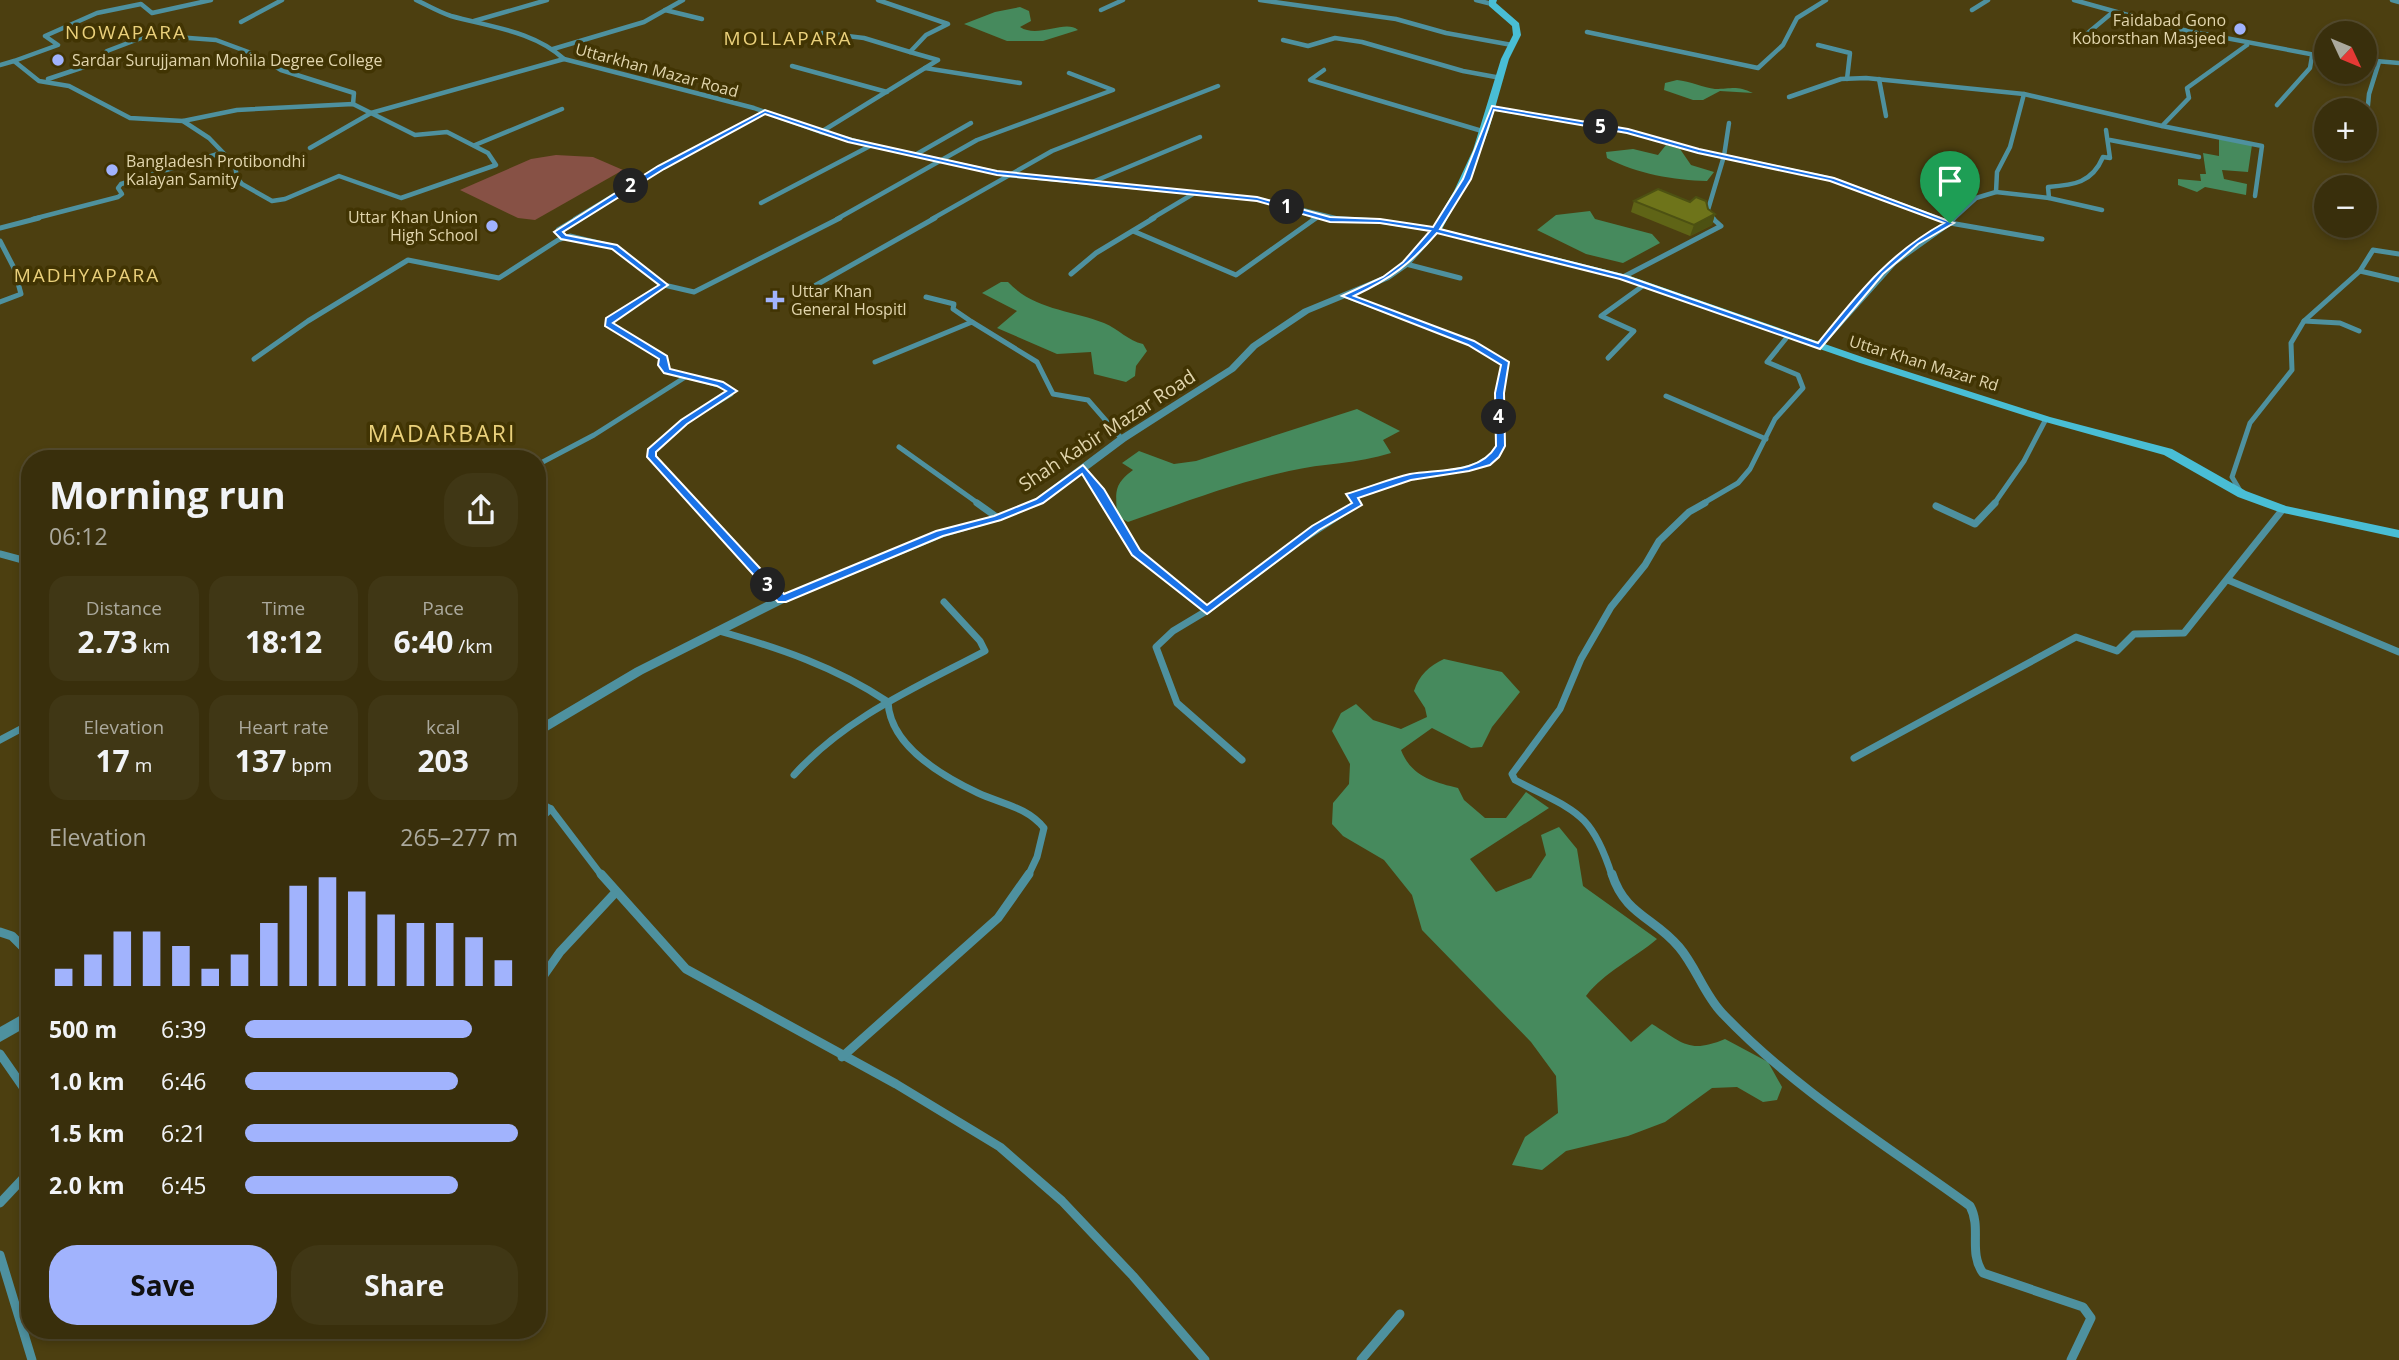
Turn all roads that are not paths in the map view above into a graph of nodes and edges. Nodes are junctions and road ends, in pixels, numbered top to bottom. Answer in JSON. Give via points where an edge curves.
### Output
{"nodes":[{"id":1,"x":127,"y":0,"type":"edge"},
{"id":2,"x":211,"y":0,"type":"edge"},
{"id":3,"x":282,"y":0,"type":"edge"},
{"id":4,"x":416,"y":0,"type":"edge"},
{"id":5,"x":547,"y":0,"type":"edge"},
{"id":6,"x":683,"y":0,"type":"edge"},
{"id":7,"x":878,"y":0,"type":"edge"},
{"id":8,"x":1123,"y":0,"type":"edge"},
{"id":9,"x":1260,"y":0,"type":"edge"},
{"id":10,"x":1476,"y":0,"type":"edge"},
{"id":11,"x":1826,"y":0,"type":"edge"},
{"id":12,"x":1988,"y":0,"type":"edge"},
{"id":13,"x":2074,"y":0,"type":"edge"},
{"id":14,"x":2392,"y":0,"type":"edge"},
{"id":15,"x":1493,"y":2,"type":"edge"},
{"id":16,"x":2399,"y":2,"type":"edge"},
{"id":17,"x":127,"y":6,"type":"junction"},
{"id":18,"x":665,"y":10,"type":"junction"},
{"id":19,"x":1101,"y":10,"type":"dead end"},
{"id":20,"x":1972,"y":10,"type":"dead end"},
{"id":21,"x":2113,"y":12,"type":"junction"},
{"id":22,"x":702,"y":19,"type":"dead end"},
{"id":23,"x":472,"y":21,"type":"junction"},
{"id":24,"x":241,"y":22,"type":"dead end"},
{"id":25,"x":1587,"y":32,"type":"dead end"},
{"id":26,"x":822,"y":33,"type":"dead end"},
{"id":27,"x":2083,"y":37,"type":"dead end"},
{"id":28,"x":1283,"y":40,"type":"dead end"},
{"id":29,"x":1512,"y":45,"type":"junction"},
{"id":30,"x":1818,"y":45,"type":"dead end"},
{"id":31,"x":2248,"y":45,"type":"junction"},
{"id":32,"x":553,"y":49,"type":"junction"},
{"id":33,"x":910,"y":52,"type":"junction"},
{"id":34,"x":2312,"y":56,"type":"joint"},
{"id":35,"x":564,"y":59,"type":"junction"},
{"id":36,"x":14,"y":61,"type":"junction"},
{"id":37,"x":2379,"y":62,"type":"joint"},
{"id":38,"x":2399,"y":63,"type":"edge"},
{"id":39,"x":0,"y":65,"type":"edge"},
{"id":40,"x":793,"y":66,"type":"dead end"},
{"id":41,"x":925,"y":68,"type":"junction"},
{"id":42,"x":1324,"y":70,"type":"dead end"},
{"id":43,"x":1069,"y":73,"type":"dead end"},
{"id":44,"x":1501,"y":78,"type":"junction"},
{"id":45,"x":1847,"y":79,"type":"junction"},
{"id":46,"x":1879,"y":79,"type":"junction"},
{"id":47,"x":44,"y":81,"type":"junction"},
{"id":48,"x":1020,"y":83,"type":"dead end"},
{"id":49,"x":1218,"y":86,"type":"dead end"},
{"id":50,"x":887,"y":92,"type":"junction"},
{"id":51,"x":2024,"y":94,"type":"junction"},
{"id":52,"x":1790,"y":97,"type":"dead end"},
{"id":53,"x":2369,"y":98,"type":"edge"},
{"id":54,"x":353,"y":104,"type":"junction"},
{"id":55,"x":2277,"y":105,"type":"dead end"},
{"id":56,"x":1492,"y":108,"type":"junction"},
{"id":57,"x":562,"y":109,"type":"dead end"},
{"id":58,"x":765,"y":112,"type":"junction"},
{"id":59,"x":371,"y":113,"type":"junction"},
{"id":60,"x":1886,"y":116,"type":"dead end"},
{"id":61,"x":183,"y":121,"type":"junction"},
{"id":62,"x":971,"y":123,"type":"dead end"},
{"id":63,"x":1729,"y":123,"type":"dead end"},
{"id":64,"x":2162,"y":126,"type":"junction"},
{"id":65,"x":2106,"y":130,"type":"dead end"},
{"id":66,"x":1482,"y":131,"type":"junction"},
{"id":67,"x":821,"y":132,"type":"junction"},
{"id":68,"x":1200,"y":137,"type":"dead end"},
{"id":69,"x":2110,"y":140,"type":"junction"},
{"id":70,"x":475,"y":145,"type":"junction"},
{"id":71,"x":870,"y":145,"type":"junction"},
{"id":72,"x":310,"y":148,"type":"dead end"},
{"id":73,"x":220,"y":153,"type":"junction"},
{"id":74,"x":915,"y":155,"type":"junction"},
{"id":75,"x":1724,"y":156,"type":"junction"},
{"id":76,"x":2199,"y":157,"type":"dead end"},
{"id":77,"x":940,"y":161,"type":"junction"},
{"id":78,"x":1008,"y":175,"type":"junction"},
{"id":79,"x":1087,"y":184,"type":"junction"},
{"id":80,"x":1996,"y":192,"type":"junction"},
{"id":81,"x":1194,"y":194,"type":"junction"},
{"id":82,"x":2255,"y":196,"type":"dead end"},
{"id":83,"x":2049,"y":198,"type":"junction"},
{"id":84,"x":761,"y":203,"type":"dead end"},
{"id":85,"x":2102,"y":210,"type":"dead end"},
{"id":86,"x":1318,"y":216,"type":"junction"},
{"id":87,"x":1950,"y":223,"type":"junction"},
{"id":88,"x":0,"y":228,"type":"edge"},
{"id":89,"x":1436,"y":230,"type":"junction"},
{"id":90,"x":1133,"y":231,"type":"junction"},
{"id":91,"x":564,"y":237,"type":"junction"},
{"id":92,"x":2042,"y":239,"type":"dead end"},
{"id":93,"x":0,"y":240,"type":"edge"},
{"id":94,"x":2399,"y":254,"type":"edge"},
{"id":95,"x":1406,"y":264,"type":"junction"},
{"id":96,"x":2360,"y":271,"type":"junction"},
{"id":97,"x":1071,"y":274,"type":"dead end"},
{"id":98,"x":1623,"y":277,"type":"junction"},
{"id":99,"x":1460,"y":278,"type":"dead end"},
{"id":100,"x":2399,"y":280,"type":"edge"},
{"id":101,"x":664,"y":285,"type":"junction"},
{"id":102,"x":1644,"y":285,"type":"junction"},
{"id":103,"x":802,"y":293,"type":"dead end"},
{"id":104,"x":1346,"y":296,"type":"junction"},
{"id":105,"x":926,"y":297,"type":"dead end"},
{"id":106,"x":0,"y":302,"type":"edge"},
{"id":107,"x":2304,"y":321,"type":"junction"},
{"id":108,"x":972,"y":322,"type":"junction"},
{"id":109,"x":2359,"y":331,"type":"dead end"},
{"id":110,"x":1788,"y":336,"type":"junction"},
{"id":111,"x":1820,"y":346,"type":"junction"},
{"id":112,"x":1608,"y":358,"type":"dead end"},
{"id":113,"x":254,"y":359,"type":"dead end"},
{"id":114,"x":875,"y":362,"type":"dead end"},
{"id":115,"x":687,"y":376,"type":"junction"},
{"id":116,"x":1666,"y":397,"type":"dead end"},
{"id":117,"x":2046,"y":419,"type":"junction"},
{"id":118,"x":1122,"y":439,"type":"junction"},
{"id":119,"x":1766,"y":439,"type":"junction"},
{"id":120,"x":898,"y":447,"type":"dead end"},
{"id":121,"x":546,"y":460,"type":"edge"},
{"id":122,"x":1083,"y":468,"type":"junction"},
{"id":123,"x":2242,"y":494,"type":"junction"},
{"id":124,"x":1936,"y":506,"type":"dead end"},
{"id":125,"x":2283,"y":509,"type":"junction"},
{"id":126,"x":998,"y":518,"type":"junction"},
{"id":127,"x":2399,"y":534,"type":"edge"},
{"id":128,"x":0,"y":554,"type":"edge"},
{"id":129,"x":21,"y":560,"type":"edge"},
{"id":130,"x":2228,"y":580,"type":"junction"},
{"id":131,"x":782,"y":599,"type":"junction"},
{"id":132,"x":944,"y":602,"type":"dead end"},
{"id":133,"x":1207,"y":611,"type":"junction"},
{"id":134,"x":719,"y":631,"type":"junction"},
{"id":135,"x":2399,"y":652,"type":"edge"},
{"id":136,"x":888,"y":702,"type":"junction"},
{"id":137,"x":546,"y":727,"type":"edge"},
{"id":138,"x":21,"y":729,"type":"edge"},
{"id":139,"x":0,"y":740,"type":"edge"},
{"id":140,"x":1854,"y":758,"type":"dead end"},
{"id":141,"x":1242,"y":760,"type":"dead end"},
{"id":142,"x":794,"y":775,"type":"dead end"},
{"id":143,"x":546,"y":806,"type":"edge"},
{"id":144,"x":551,"y":809,"type":"junction"},
{"id":145,"x":546,"y":813,"type":"edge"},
{"id":146,"x":615,"y":893,"type":"junction"},
{"id":147,"x":0,"y":932,"type":"edge"},
{"id":148,"x":21,"y":945,"type":"edge"},
{"id":149,"x":546,"y":972,"type":"edge"},
{"id":150,"x":21,"y":1022,"type":"edge"},
{"id":151,"x":0,"y":1035,"type":"edge"},
{"id":152,"x":0,"y":1054,"type":"edge"},
{"id":153,"x":842,"y":1057,"type":"junction"},
{"id":154,"x":21,"y":1084,"type":"edge"},
{"id":155,"x":21,"y":1181,"type":"edge"},
{"id":156,"x":0,"y":1203,"type":"edge"},
{"id":157,"x":0,"y":1255,"type":"edge"},
{"id":158,"x":1401,"y":1314,"type":"dead end"},
{"id":159,"x":21,"y":1324,"type":"edge"},
{"id":160,"x":26,"y":1339,"type":"edge"},
{"id":161,"x":32,"y":1360,"type":"edge"},
{"id":162,"x":1205,"y":1360,"type":"edge"},
{"id":163,"x":1361,"y":1360,"type":"edge"},
{"id":164,"x":2071,"y":1360,"type":"edge"}],
"edges":[{"from":1,"to":17,"type":"street"},
{"from":2,"to":17,"type":"street","via":[[152,13],[141,4]]},
{"from":3,"to":24,"type":"street"},
{"from":4,"to":23,"type":"street","name":"Uttarkhan Mazar Road"},
{"from":5,"to":23,"type":"street"},
{"from":6,"to":18,"type":"street"},
{"from":7,"to":33,"type":"street","via":[[948,24],[926,35]]},
{"from":8,"to":19,"type":"street"},
{"from":9,"to":29,"type":"street","via":[[1396,19]]},
{"from":10,"to":15,"type":"street"},
{"from":11,"to":25,"type":"street","via":[[1797,18],[1797,26],[1758,68]]},
{"from":12,"to":20,"type":"street"},
{"from":13,"to":21,"type":"street"},
{"from":14,"to":16,"type":"street"},
{"from":15,"to":29,"type":"main road","name":"Shah Kabir Mazar Road","via":[[1516,25],[1518,37]]},
{"from":17,"to":36,"type":"street","via":[[53,32],[45,36],[58,46]]},
{"from":18,"to":22,"type":"street"},
{"from":18,"to":32,"type":"street","via":[[644,22]]},
{"from":21,"to":27,"type":"street"},
{"from":21,"to":31,"type":"street"},
{"from":23,"to":32,"type":"street","name":"Uttarkhan Mazar Road","via":[[512,31]]},
{"from":26,"to":33,"type":"street","via":[[864,38]]},
{"from":28,"to":44,"type":"street","via":[[1308,46],[1335,38],[1362,42]]},
{"from":29,"to":44,"type":"main road","name":"Shah Kabir Mazar Road"},
{"from":30,"to":45,"type":"street","via":[[1850,53]]},
{"from":31,"to":34,"type":"street"},
{"from":31,"to":64,"type":"street","via":[[2187,88],[2189,98]]},
{"from":32,"to":35,"type":"street","name":"Uttarkhan Mazar Road"},
{"from":33,"to":41,"type":"street","via":[[938,58]]},
{"from":34,"to":55,"type":"street","via":[[2310,68]]},
{"from":35,"to":58,"type":"street","name":"Uttarkhan Mazar Road"},
{"from":35,"to":59,"type":"street"},
{"from":36,"to":39,"type":"street"},
{"from":36,"to":47,"type":"street"},
{"from":37,"to":38,"type":"street"},
{"from":37,"to":53,"type":"street"},
{"from":40,"to":50,"type":"street"},
{"from":41,"to":48,"type":"street"},
{"from":41,"to":50,"type":"street"},
{"from":42,"to":66,"type":"street","via":[[1310,80]]},
{"from":43,"to":77,"type":"street","via":[[1113,90],[986,136]]},
{"from":44,"to":56,"type":"main road","name":"Shah Kabir Mazar Road"},
{"from":45,"to":46,"type":"street"},
{"from":45,"to":52,"type":"street"},
{"from":46,"to":51,"type":"street"},
{"from":46,"to":60,"type":"street"},
{"from":47,"to":54,"type":"street","via":[[104,60],[107,51],[149,35],[189,36],[236,46],[281,70],[354,93]]},
{"from":47,"to":61,"type":"street","via":[[69,86],[130,118]]},
{"from":49,"to":78,"type":"street","via":[[1052,151]]},
{"from":50,"to":67,"type":"street"},
{"from":51,"to":64,"type":"street"},
{"from":51,"to":80,"type":"street","via":[[2010,147],[1997,172]]},
{"from":54,"to":59,"type":"street"},
{"from":54,"to":61,"type":"street","via":[[237,110]]},
{"from":56,"to":66,"type":"main road","name":"Shah Kabir Mazar Road"},
{"from":56,"to":75,"type":"street","via":[[1628,131]]},
{"from":57,"to":70,"type":"street"},
{"from":58,"to":67,"type":"street","name":"Uttarkhan Mazar Road"},
{"from":58,"to":91,"type":"street","via":[[661,167],[558,230]]},
{"from":59,"to":70,"type":"street","via":[[415,135],[447,132]]},
{"from":59,"to":72,"type":"street"},
{"from":61,"to":73,"type":"street","via":[[209,138]]},
{"from":62,"to":74,"type":"street"},
{"from":63,"to":75,"type":"street"},
{"from":64,"to":82,"type":"street","via":[[2262,146]]},
{"from":65,"to":69,"type":"street"},
{"from":66,"to":89,"type":"main road","name":"Shah Kabir Mazar Road","via":[[1467,179]]},
{"from":67,"to":71,"type":"street","name":"Uttarkhan Mazar Road"},
{"from":68,"to":79,"type":"street"},
{"from":69,"to":76,"type":"street"},
{"from":69,"to":83,"type":"street","via":[[2110,158],[2103,157],[2095,176],[2048,187]]},
{"from":70,"to":73,"type":"street","via":[[496,165],[401,198],[339,176],[272,201],[242,184],[235,165]]},
{"from":71,"to":74,"type":"street","name":"Uttarkhan Mazar Road"},
{"from":71,"to":84,"type":"street"},
{"from":73,"to":88,"type":"street","via":[[121,184],[118,197]]},
{"from":74,"to":77,"type":"street","name":"Uttarkhan Mazar Road"},
{"from":75,"to":87,"type":"street","via":[[1832,179]]},
{"from":75,"to":98,"type":"street","via":[[1707,213],[1721,226]]},
{"from":77,"to":78,"type":"street","name":"Uttarkhan Mazar Road"},
{"from":77,"to":101,"type":"street","via":[[702,289],[686,292]]},
{"from":78,"to":79,"type":"street","name":"Uttarkhan Mazar Road"},
{"from":78,"to":103,"type":"street"},
{"from":79,"to":81,"type":"street","name":"Uttarkhan Mazar Road"},
{"from":80,"to":83,"type":"street"},
{"from":80,"to":87,"type":"street","via":[[1965,206]]},
{"from":81,"to":86,"type":"street","name":"Uttarkhan Mazar Road","via":[[1257,199]]},
{"from":81,"to":90,"type":"street"},
{"from":83,"to":85,"type":"street"},
{"from":86,"to":89,"type":"street","name":"Uttarkhan Mazar Road"},
{"from":86,"to":90,"type":"street","via":[[1236,275]]},
{"from":87,"to":92,"type":"street"},
{"from":87,"to":111,"type":"street","via":[[1915,242],[1880,272]]},
{"from":89,"to":95,"type":"street","name":"Shah Kabir Mazar Road"},
{"from":89,"to":98,"type":"main road","name":"Uttar Khan Mazar Rd"},
{"from":90,"to":97,"type":"street"},
{"from":91,"to":101,"type":"street","via":[[615,247]]},
{"from":91,"to":113,"type":"street","via":[[499,278],[401,262]]},
{"from":93,"to":106,"type":"street","via":[[21,294]]},
{"from":94,"to":96,"type":"street","via":[[2373,250]]},
{"from":95,"to":99,"type":"street"},
{"from":95,"to":104,"type":"street","name":"Shah Kabir Mazar Road"},
{"from":96,"to":100,"type":"street"},
{"from":96,"to":107,"type":"street"},
{"from":98,"to":102,"type":"main road","name":"Uttar Khan Mazar Rd"},
{"from":101,"to":115,"type":"street","via":[[608,324],[664,358],[667,371]]},
{"from":102,"to":110,"type":"main road","name":"Uttar Khan Mazar Rd"},
{"from":102,"to":112,"type":"street","via":[[1601,317],[1634,331]]},
{"from":104,"to":118,"type":"street","name":"Shah Kabir Mazar Road","via":[[1306,311],[1254,346],[1232,369]]},
{"from":104,"to":133,"type":"street","via":[[1499,357],[1506,364],[1499,393],[1501,446],[1486,463],[1409,477],[1350,497],[1359,503],[1315,528]]},
{"from":105,"to":108,"type":"street","via":[[954,304],[953,309]]},
{"from":107,"to":109,"type":"street","via":[[2340,323]]},
{"from":107,"to":123,"type":"street","via":[[2291,343],[2292,370],[2245,435],[2232,477]]},
{"from":108,"to":114,"type":"street"},
{"from":108,"to":118,"type":"street","via":[[1037,362],[1053,394],[1088,400]]},
{"from":110,"to":111,"type":"main road","name":"Uttar Khan Mazar Rd"},
{"from":110,"to":119,"type":"street","via":[[1767,362],[1798,375],[1803,388],[1775,419]]},
{"from":111,"to":117,"type":"main road","name":"Uttar Khan Mazar Rd"},
{"from":115,"to":121,"type":"street"},
{"from":115,"to":131,"type":"street","via":[[732,391],[684,422],[651,452],[652,457]]},
{"from":116,"to":119,"type":"street"},
{"from":117,"to":123,"type":"main road","name":"Uttar Khan Mazar Rd","via":[[2168,452]]},
{"from":117,"to":124,"type":"street","via":[[2026,461],[1975,524]]},
{"from":118,"to":122,"type":"street","name":"Shah Kabir Mazar Road"},
{"from":119,"to":164,"type":"street","via":[[1738,483],[1689,512],[1660,541],[1611,607],[1581,659],[1560,709],[1512,774],[1588,822],[1625,903],[1673,940],[1724,1016],[1797,1079],[1970,1206],[1978,1223],[1974,1258],[1983,1273],[2089,1313],[2091,1318]]},
{"from":120,"to":126,"type":"street"},
{"from":122,"to":126,"type":"street","name":"Shah Kabir Mazar Road","via":[[1040,501]]},
{"from":122,"to":133,"type":"street","via":[[1136,552]]},
{"from":123,"to":125,"type":"main road","name":"Uttar Khan Mazar Rd"},
{"from":125,"to":127,"type":"main road","name":"Uttar Khan Mazar Rd"},
{"from":125,"to":130,"type":"street"},
{"from":126,"to":131,"type":"street","name":"Shah Kabir Mazar Road","via":[[940,534]]},
{"from":128,"to":129,"type":"street"},
{"from":130,"to":135,"type":"street"},
{"from":130,"to":140,"type":"street","via":[[2184,633],[2134,634],[2117,651],[2076,637]]},
{"from":131,"to":134,"type":"street","name":"Shah Kabir Mazar Road"},
{"from":132,"to":136,"type":"street","via":[[985,651]]},
{"from":133,"to":141,"type":"street","via":[[1162,638],[1156,647],[1177,702]]},
{"from":134,"to":136,"type":"street","via":[[854,678]]},
{"from":134,"to":137,"type":"street","name":"Shah Kabir Mazar Road","via":[[639,671]]},
{"from":136,"to":142,"type":"street","via":[[831,737]]},
{"from":136,"to":153,"type":"street","via":[[886,714],[894,730],[946,776],[1026,812],[1044,828],[1025,882],[998,918]]},
{"from":138,"to":139,"type":"street"},
{"from":143,"to":144,"type":"street"},
{"from":144,"to":145,"type":"street"},
{"from":144,"to":146,"type":"street"},
{"from":146,"to":149,"type":"street"},
{"from":146,"to":153,"type":"street","via":[[687,969]]},
{"from":147,"to":148,"type":"street"},
{"from":150,"to":151,"type":"street"},
{"from":152,"to":154,"type":"street"},
{"from":153,"to":162,"type":"street","via":[[1000,1147],[1062,1201]]},
{"from":155,"to":156,"type":"street"},
{"from":157,"to":159,"type":"street"},
{"from":158,"to":163,"type":"street"},
{"from":160,"to":161,"type":"street"}]}
